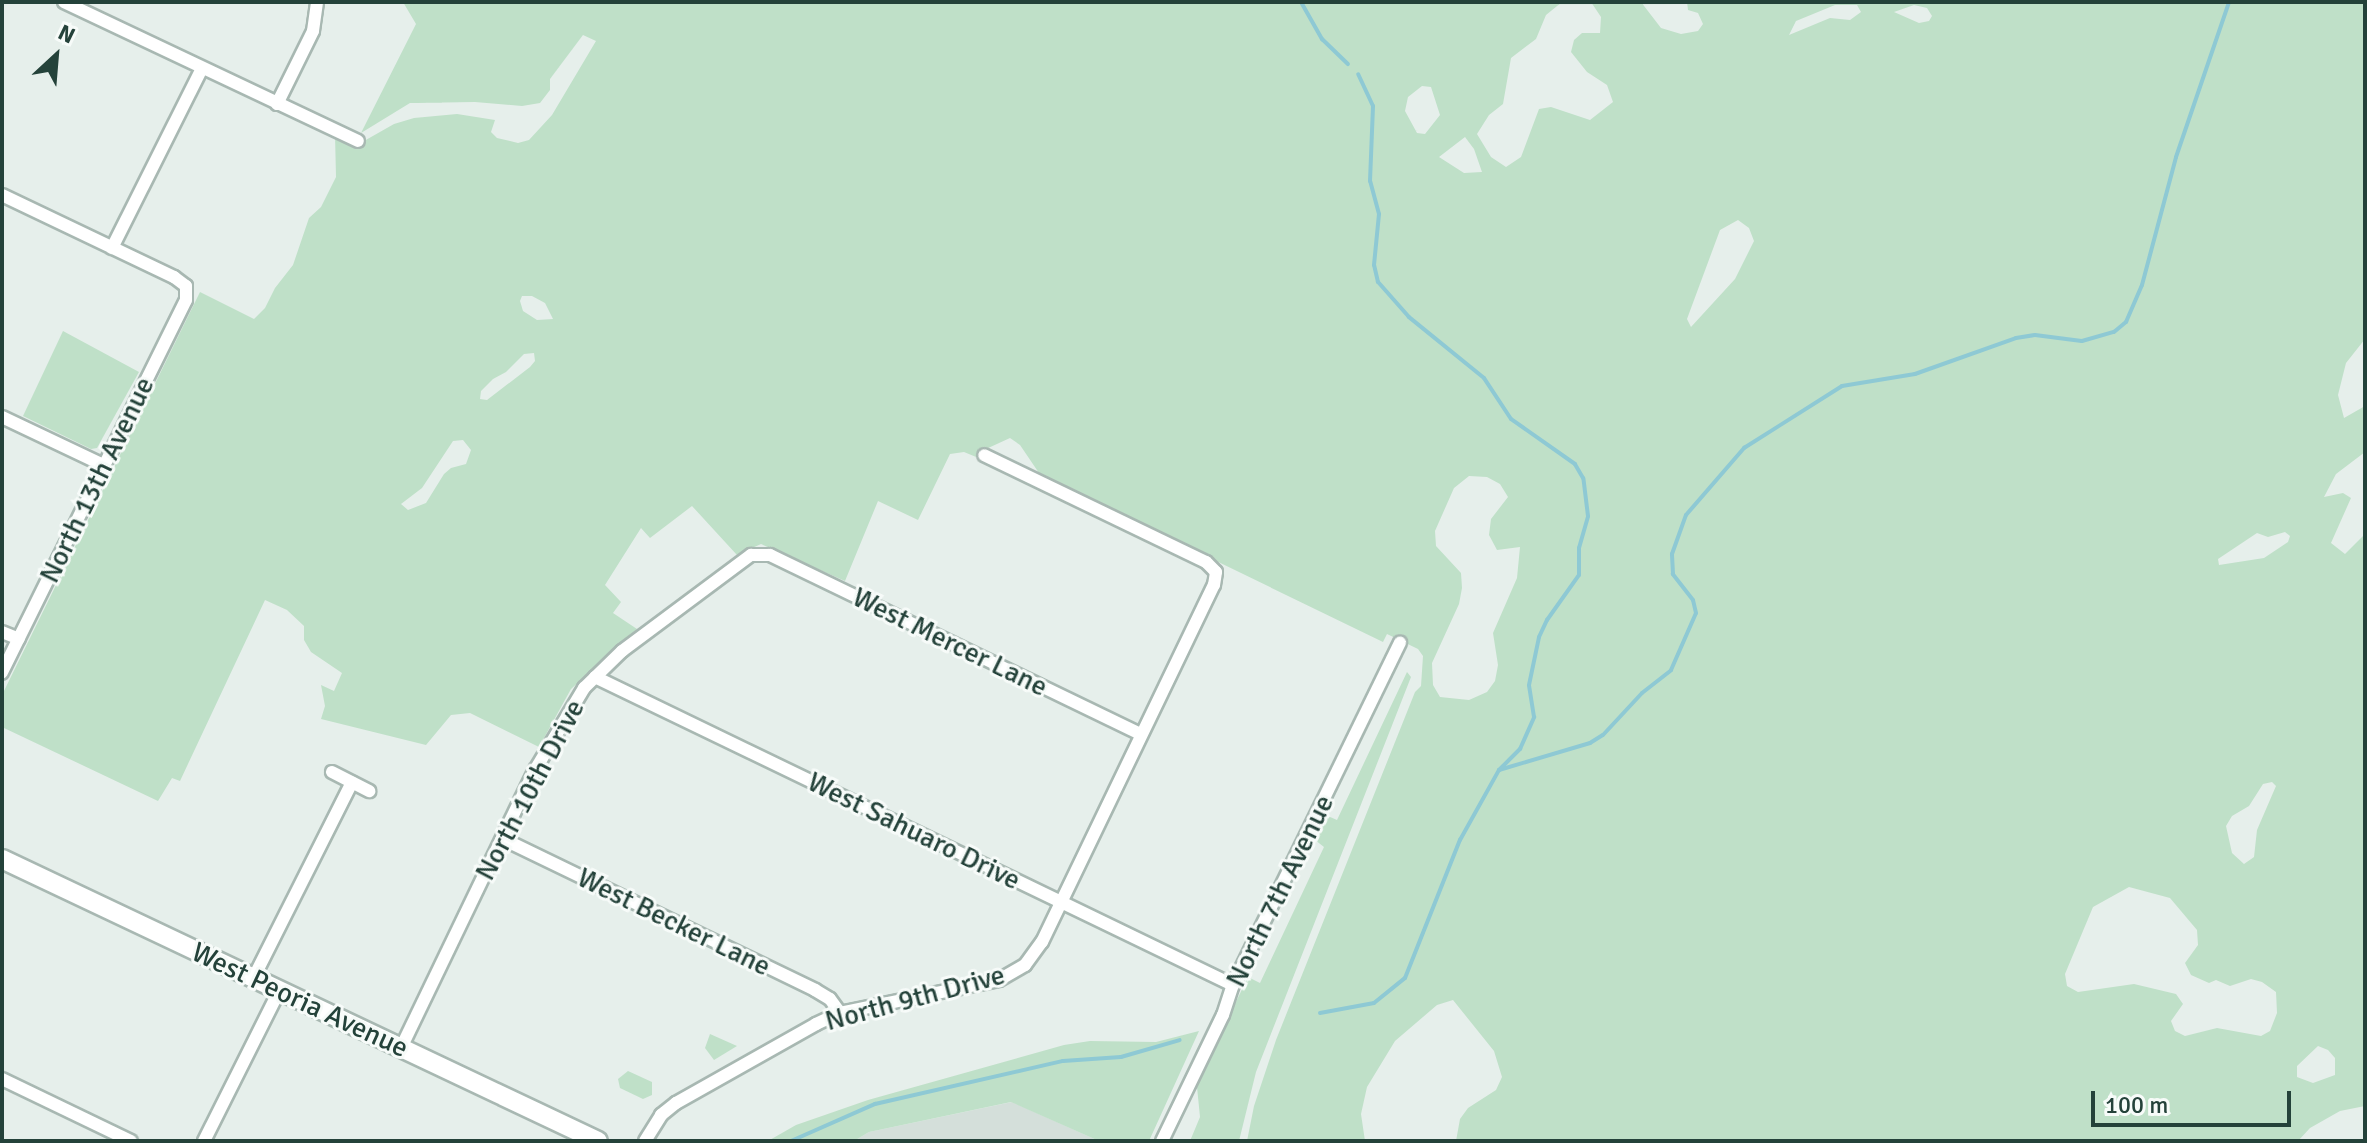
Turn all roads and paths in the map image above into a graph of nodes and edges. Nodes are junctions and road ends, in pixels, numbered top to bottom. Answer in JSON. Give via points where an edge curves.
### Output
{"nodes":[{"id":1,"x":64,"y":2,"type":"edge"},
{"id":2,"x":317,"y":2,"type":"edge"},
{"id":3,"x":202,"y":68,"type":"junction"},
{"id":4,"x":277,"y":104,"type":"junction"},
{"id":5,"x":358,"y":141,"type":"dead end"},
{"id":6,"x":2,"y":195,"type":"edge"},
{"id":7,"x":112,"y":248,"type":"junction"},
{"id":8,"x":2,"y":417,"type":"edge"},
{"id":9,"x":984,"y":455,"type":"dead end"},
{"id":10,"x":103,"y":465,"type":"junction"},
{"id":11,"x":758,"y":552,"type":"joint"},
{"id":12,"x":2,"y":632,"type":"edge"},
{"id":13,"x":19,"y":639,"type":"junction"},
{"id":14,"x":1400,"y":642,"type":"dead end"},
{"id":15,"x":2,"y":673,"type":"edge"},
{"id":16,"x":595,"y":677,"type":"junction"},
{"id":17,"x":1141,"y":734,"type":"junction"},
{"id":18,"x":332,"y":772,"type":"dead end"},
{"id":19,"x":352,"y":782,"type":"junction"},
{"id":20,"x":369,"y":791,"type":"dead end"},
{"id":21,"x":503,"y":839,"type":"junction"},
{"id":22,"x":2,"y":859,"type":"edge"},
{"id":23,"x":1060,"y":901,"type":"junction"},
{"id":24,"x":253,"y":979,"type":"junction"},
{"id":25,"x":1233,"y":985,"type":"junction"},
{"id":26,"x":279,"y":991,"type":"junction"},
{"id":27,"x":840,"y":1013,"type":"junction"},
{"id":28,"x":401,"y":1048,"type":"junction"},
{"id":29,"x":2,"y":1079,"type":"edge"},
{"id":30,"x":131,"y":1141,"type":"edge"},
{"id":31,"x":204,"y":1141,"type":"edge"},
{"id":32,"x":598,"y":1141,"type":"edge"},
{"id":33,"x":645,"y":1141,"type":"edge"},
{"id":34,"x":1162,"y":1141,"type":"edge"}],
"edges":[{"from":1,"to":3,"type":"street"},
{"from":2,"to":4,"type":"street","via":[[313,31]]},
{"from":3,"to":4,"type":"street"},
{"from":3,"to":7,"type":"street"},
{"from":4,"to":5,"type":"street"},
{"from":6,"to":7,"type":"street"},
{"from":7,"to":10,"type":"street","name":"North 13th Avenue","via":[[186,286],[186,300]]},
{"from":8,"to":10,"type":"street"},
{"from":9,"to":17,"type":"street","name":"North 9th Drive","via":[[1206,562],[1216,572]]},
{"from":10,"to":13,"type":"street","name":"North 13th Avenue"},
{"from":11,"to":16,"type":"street","name":"North 10th Drive","via":[[649,630]]},
{"from":11,"to":17,"type":"street","name":"West Mercer Lane"},
{"from":12,"to":13,"type":"street"},
{"from":13,"to":15,"type":"street","name":"North 13th Avenue"},
{"from":14,"to":25,"type":"street","name":"North 7th Avenue"},
{"from":16,"to":21,"type":"street","name":"North 10th Drive","via":[[551,738]]},
{"from":16,"to":23,"type":"street","name":"West Sahuaro Drive"},
{"from":17,"to":23,"type":"street","name":"North 9th Drive"},
{"from":18,"to":19,"type":"street"},
{"from":19,"to":20,"type":"street"},
{"from":19,"to":24,"type":"street"},
{"from":21,"to":27,"type":"street","name":"West Becker Lane","via":[[815,990]]},
{"from":21,"to":28,"type":"street","name":"North 10th Drive"},
{"from":22,"to":24,"type":"main road","name":"West Peoria Avenue"},
{"from":23,"to":25,"type":"street","name":"West Sahuaro Drive"},
{"from":23,"to":27,"type":"street","name":"North 9th Drive","via":[[1035,955],[1012,975]]},
{"from":24,"to":26,"type":"main road","name":"West Peoria Avenue"},
{"from":25,"to":34,"type":"street","name":"North 7th Avenue"},
{"from":26,"to":28,"type":"main road","name":"West Peoria Avenue"},
{"from":26,"to":31,"type":"street"},
{"from":27,"to":33,"type":"street","name":"North 9th Drive","via":[[676,1103],[661,1115]]},
{"from":28,"to":32,"type":"main road","name":"West Peoria Avenue"},
{"from":29,"to":30,"type":"street"}]}
